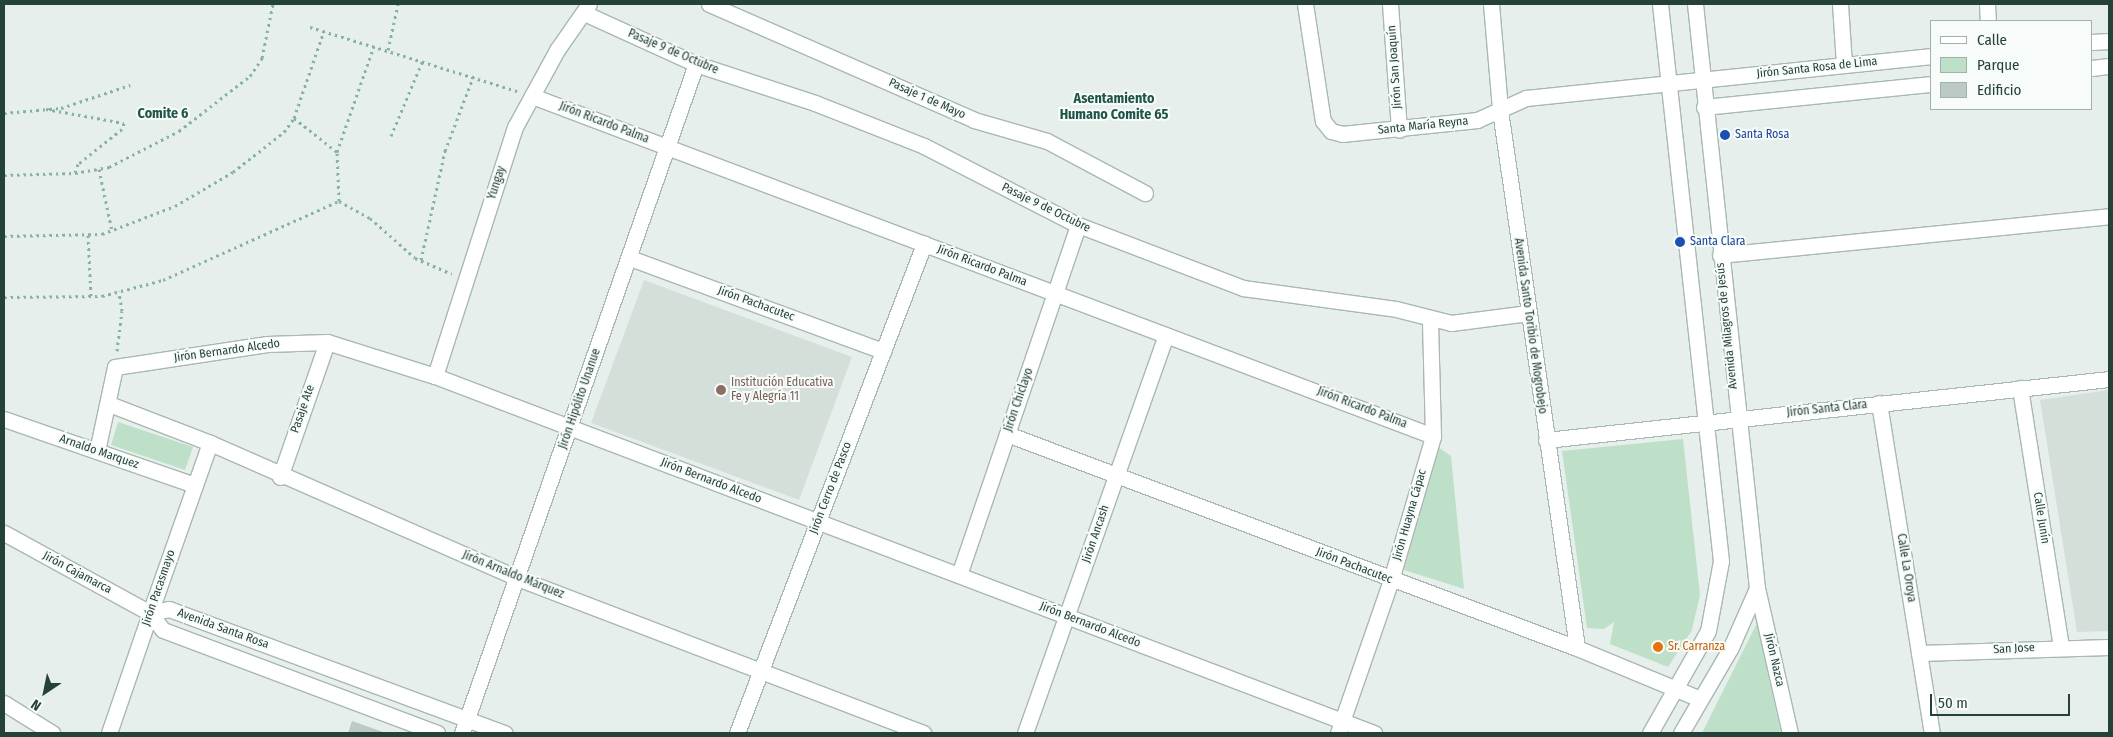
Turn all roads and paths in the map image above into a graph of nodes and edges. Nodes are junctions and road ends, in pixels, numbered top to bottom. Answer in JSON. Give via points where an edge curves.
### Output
{"nodes":[{"id":1,"x":273,"y":4,"type":"edge"},
{"id":2,"x":398,"y":4,"type":"edge"},
{"id":3,"x":709,"y":4,"type":"edge"},
{"id":4,"x":1305,"y":4,"type":"edge"},
{"id":5,"x":1390,"y":4,"type":"edge"},
{"id":6,"x":1492,"y":4,"type":"edge"},
{"id":7,"x":1660,"y":4,"type":"edge"},
{"id":8,"x":1695,"y":4,"type":"edge"},
{"id":9,"x":1840,"y":4,"type":"edge"},
{"id":10,"x":1987,"y":4,"type":"edge"},
{"id":11,"x":587,"y":8,"type":"edge"},
{"id":12,"x":1988,"y":20,"type":"edge"},
{"id":13,"x":310,"y":27,"type":"dead end"},
{"id":14,"x":324,"y":31,"type":"junction"},
{"id":15,"x":2109,"y":41,"type":"edge"},
{"id":16,"x":2093,"y":42,"type":"edge"},
{"id":17,"x":374,"y":46,"type":"junction"},
{"id":18,"x":388,"y":50,"type":"junction"},
{"id":19,"x":1930,"y":56,"type":"edge"},
{"id":20,"x":423,"y":60,"type":"junction"},
{"id":21,"x":696,"y":64,"type":"junction"},
{"id":22,"x":1844,"y":65,"type":"junction"},
{"id":23,"x":2109,"y":66,"type":"edge"},
{"id":24,"x":2093,"y":68,"type":"edge"},
{"id":25,"x":474,"y":75,"type":"junction"},
{"id":26,"x":1702,"y":79,"type":"junction"},
{"id":27,"x":1667,"y":82,"type":"junction"},
{"id":28,"x":1930,"y":84,"type":"edge"},
{"id":29,"x":130,"y":86,"type":"dead end"},
{"id":30,"x":532,"y":96,"type":"junction"},
{"id":31,"x":1704,"y":107,"type":"junction"},
{"id":32,"x":46,"y":110,"type":"junction"},
{"id":33,"x":1500,"y":110,"type":"junction"},
{"id":34,"x":4,"y":113,"type":"edge"},
{"id":35,"x":294,"y":118,"type":"junction"},
{"id":36,"x":1399,"y":130,"type":"junction"},
{"id":37,"x":391,"y":136,"type":"dead end"},
{"id":38,"x":669,"y":148,"type":"junction"},
{"id":39,"x":337,"y":152,"type":"junction"},
{"id":40,"x":99,"y":169,"type":"junction"},
{"id":41,"x":76,"y":173,"type":"junction"},
{"id":42,"x":4,"y":175,"type":"edge"},
{"id":43,"x":1145,"y":193,"type":"dead end"},
{"id":44,"x":339,"y":201,"type":"junction"},
{"id":45,"x":2109,"y":216,"type":"edge"},
{"id":46,"x":1078,"y":226,"type":"junction"},
{"id":47,"x":112,"y":231,"type":"junction"},
{"id":48,"x":88,"y":235,"type":"junction"},
{"id":49,"x":4,"y":236,"type":"edge"},
{"id":50,"x":924,"y":244,"type":"junction"},
{"id":51,"x":1720,"y":255,"type":"junction"},
{"id":52,"x":630,"y":258,"type":"junction"},
{"id":53,"x":421,"y":260,"type":"junction"},
{"id":54,"x":466,"y":280,"type":"junction"},
{"id":55,"x":119,"y":291,"type":"junction"},
{"id":56,"x":1055,"y":293,"type":"junction"},
{"id":57,"x":91,"y":296,"type":"junction"},
{"id":58,"x":4,"y":297,"type":"edge"},
{"id":59,"x":1528,"y":313,"type":"junction"},
{"id":60,"x":1430,"y":318,"type":"junction"},
{"id":61,"x":1166,"y":335,"type":"junction"},
{"id":62,"x":327,"y":342,"type":"junction"},
{"id":63,"x":883,"y":351,"type":"junction"},
{"id":64,"x":115,"y":367,"type":"junction"},
{"id":65,"x":435,"y":376,"type":"junction"},
{"id":66,"x":2109,"y":379,"type":"edge"},
{"id":67,"x":2020,"y":388,"type":"junction"},
{"id":68,"x":1879,"y":403,"type":"junction"},
{"id":69,"x":109,"y":404,"type":"junction"},
{"id":70,"x":1738,"y":418,"type":"junction"},
{"id":71,"x":4,"y":419,"type":"edge"},
{"id":72,"x":1706,"y":423,"type":"junction"},
{"id":73,"x":570,"y":427,"type":"junction"},
{"id":74,"x":1007,"y":434,"type":"junction"},
{"id":75,"x":1433,"y":436,"type":"junction"},
{"id":76,"x":1546,"y":440,"type":"junction"},
{"id":77,"x":210,"y":443,"type":"junction"},
{"id":78,"x":97,"y":451,"type":"junction"},
{"id":79,"x":1116,"y":475,"type":"junction"},
{"id":80,"x":280,"y":477,"type":"junction"},
{"id":81,"x":195,"y":485,"type":"junction"},
{"id":82,"x":818,"y":521,"type":"junction"},
{"id":83,"x":4,"y":533,"type":"edge"},
{"id":84,"x":959,"y":575,"type":"junction"},
{"id":85,"x":517,"y":578,"type":"junction"},
{"id":86,"x":1391,"y":580,"type":"junction"},
{"id":87,"x":1757,"y":588,"type":"junction"},
{"id":88,"x":150,"y":613,"type":"junction"},
{"id":89,"x":1066,"y":616,"type":"junction"},
{"id":90,"x":2061,"y":647,"type":"junction"},
{"id":91,"x":2109,"y":647,"type":"edge"},
{"id":92,"x":1577,"y":648,"type":"junction"},
{"id":93,"x":1919,"y":653,"type":"junction"},
{"id":94,"x":761,"y":672,"type":"junction"},
{"id":95,"x":1672,"y":688,"type":"junction"},
{"id":96,"x":1700,"y":699,"type":"junction"},
{"id":97,"x":4,"y":703,"type":"edge"},
{"id":98,"x":467,"y":719,"type":"junction"},
{"id":99,"x":1340,"y":727,"type":"edge"},
{"id":100,"x":52,"y":733,"type":"edge"},
{"id":101,"x":109,"y":733,"type":"edge"},
{"id":102,"x":437,"y":733,"type":"edge"},
{"id":103,"x":462,"y":733,"type":"edge"},
{"id":104,"x":505,"y":733,"type":"edge"},
{"id":105,"x":737,"y":733,"type":"edge"},
{"id":106,"x":923,"y":733,"type":"edge"},
{"id":107,"x":1025,"y":733,"type":"edge"},
{"id":108,"x":1374,"y":733,"type":"edge"},
{"id":109,"x":1650,"y":733,"type":"edge"},
{"id":110,"x":1681,"y":733,"type":"edge"},
{"id":111,"x":1790,"y":733,"type":"edge"},
{"id":112,"x":1932,"y":733,"type":"edge"}],
"edges":[{"from":1,"to":40,"type":"path","via":[[262,58],[250,76],[179,131],[128,160]]},
{"from":2,"to":18,"type":"path"},
{"from":3,"to":43,"type":"street","name":"Pasaje 1 de Mayo","via":[[974,120],[1046,141]]},
{"from":4,"to":36,"type":"street","name":"Santa María Reyna","via":[[1323,121],[1331,131],[1342,134]]},
{"from":5,"to":36,"type":"street","name":"Jirón San Joaquín"},
{"from":6,"to":33,"type":"street","name":"Avenida Santo Toribio de Mogrobejo"},
{"from":7,"to":27,"type":"street"},
{"from":8,"to":26,"type":"street","name":"Avenida Milagros de Jesús"},
{"from":9,"to":22,"type":"street"},
{"from":10,"to":12,"type":"street"},
{"from":11,"to":21,"type":"street","name":"Pasaje 9 de Octubre"},
{"from":11,"to":30,"type":"street","name":"Yungay"},
{"from":13,"to":14,"type":"path"},
{"from":14,"to":17,"type":"path"},
{"from":14,"to":35,"type":"path"},
{"from":15,"to":16,"type":"street"},
{"from":17,"to":18,"type":"path"},
{"from":17,"to":39,"type":"path"},
{"from":18,"to":20,"type":"path"},
{"from":19,"to":22,"type":"street","name":"Jirón Santa Rosa de Lima"},
{"from":20,"to":25,"type":"path"},
{"from":20,"to":37,"type":"path"},
{"from":21,"to":38,"type":"street","name":"Jirón Hipólito Unanue"},
{"from":21,"to":46,"type":"street","name":"Pasaje 9 de Octubre","via":[[815,103],[924,146]]},
{"from":22,"to":26,"type":"street","name":"Jirón Santa Rosa de Lima"},
{"from":23,"to":24,"type":"street"},
{"from":25,"to":30,"type":"path"},
{"from":25,"to":53,"type":"path","via":[[445,151]]},
{"from":26,"to":27,"type":"street","name":"Santa María Reyna"},
{"from":26,"to":31,"type":"street","name":"Avenida Milagros de Jesús"},
{"from":27,"to":33,"type":"street","name":"Santa María Reyna","via":[[1526,98]]},
{"from":27,"to":72,"type":"street"},
{"from":28,"to":31,"type":"street"},
{"from":29,"to":32,"type":"path"},
{"from":30,"to":38,"type":"street","name":"Jirón Ricardo Palma"},
{"from":30,"to":54,"type":"street","name":"Yungay","via":[[515,127]]},
{"from":31,"to":51,"type":"street","name":"Avenida Milagros de Jesús"},
{"from":32,"to":34,"type":"path"},
{"from":32,"to":41,"type":"path","via":[[124,123],[78,164]]},
{"from":33,"to":36,"type":"street","name":"Santa María Reyna","via":[[1477,120]]},
{"from":33,"to":59,"type":"street","name":"Avenida Santo Toribio de Mogrobejo"},
{"from":35,"to":39,"type":"path"},
{"from":35,"to":47,"type":"path","via":[[284,132],[233,172],[175,206]]},
{"from":38,"to":50,"type":"street","name":"Jirón Ricardo Palma"},
{"from":38,"to":52,"type":"street","name":"Jirón Hipólito Unanue"},
{"from":39,"to":44,"type":"path"},
{"from":40,"to":41,"type":"path"},
{"from":40,"to":47,"type":"path"},
{"from":41,"to":42,"type":"path"},
{"from":44,"to":53,"type":"path","via":[[370,218]]},
{"from":44,"to":55,"type":"path","via":[[163,280]]},
{"from":45,"to":51,"type":"street"},
{"from":46,"to":56,"type":"street","name":"Jirón Chiclayo"},
{"from":46,"to":60,"type":"street","name":"Pasaje 9 de Octubre","via":[[1243,288]]},
{"from":47,"to":48,"type":"path"},
{"from":48,"to":49,"type":"path"},
{"from":48,"to":57,"type":"path"},
{"from":50,"to":56,"type":"street","name":"Jirón Ricardo Palma"},
{"from":50,"to":63,"type":"street","name":"Jirón Cerro de Pasco"},
{"from":51,"to":70,"type":"street","name":"Avenida Milagros de Jesús"},
{"from":52,"to":63,"type":"street","name":"Jirón Pachacutec"},
{"from":52,"to":73,"type":"street","name":"Jirón Hipólito Unanue"},
{"from":53,"to":54,"type":"path"},
{"from":54,"to":65,"type":"street","name":"Yungay"},
{"from":55,"to":57,"type":"path"},
{"from":55,"to":64,"type":"path","via":[[122,311]]},
{"from":56,"to":61,"type":"street","name":"Jirón Ricardo Palma"},
{"from":56,"to":74,"type":"street","name":"Jirón Chiclayo"},
{"from":57,"to":58,"type":"path"},
{"from":59,"to":60,"type":"street","name":"Pasaje 9 de Octubre","via":[[1451,323]]},
{"from":59,"to":76,"type":"street","name":"Avenida Santo Toribio de Mogrobejo"},
{"from":60,"to":75,"type":"street","name":"Jirón Huayna Cápac"},
{"from":61,"to":75,"type":"street","name":"Jirón Ricardo Palma"},
{"from":61,"to":79,"type":"street","name":"Jirón Ancash"},
{"from":62,"to":64,"type":"street","name":"Jirón Bernardo Alcedo","via":[[266,344]]},
{"from":62,"to":65,"type":"street","name":"Jirón Bernardo Alcedo"},
{"from":62,"to":80,"type":"street","name":"Pasaje Ate"},
{"from":63,"to":82,"type":"street","name":"Jirón Cerro de Pasco"},
{"from":64,"to":69,"type":"street"},
{"from":65,"to":73,"type":"street","name":"Jirón Bernardo Alcedo"},
{"from":66,"to":67,"type":"street","name":"Jirón Santa Clara"},
{"from":67,"to":68,"type":"street","name":"Jirón Santa Clara"},
{"from":67,"to":90,"type":"street","name":"Calle Junín"},
{"from":68,"to":70,"type":"street","name":"Jirón Santa Clara"},
{"from":68,"to":93,"type":"street","name":"Calle La Oroya"},
{"from":69,"to":77,"type":"street","name":"Jirón Arnaldo Márquez"},
{"from":69,"to":78,"type":"street"},
{"from":70,"to":72,"type":"street","name":"Jirón Santa Clara"},
{"from":70,"to":87,"type":"street","name":"Avenida Milagros de Jesús"},
{"from":71,"to":78,"type":"street","name":"Arnaldo Marquez"},
{"from":72,"to":76,"type":"street","name":"Jirón Santa Clara"},
{"from":72,"to":95,"type":"street","via":[[1721,561],[1718,593],[1708,631]]},
{"from":73,"to":82,"type":"street","name":"Jirón Bernardo Alcedo"},
{"from":73,"to":85,"type":"street","name":"Jirón Hipólito Unanue"},
{"from":74,"to":79,"type":"street","name":"Jirón Pachacutec"},
{"from":74,"to":84,"type":"street","name":"Jirón Chiclayo"},
{"from":75,"to":86,"type":"street","name":"Jirón Huayna Cápac"},
{"from":76,"to":92,"type":"street","name":"Avenida Santo Toribio de Mogrobejo"},
{"from":77,"to":80,"type":"street","name":"Jirón Arnaldo Márquez"},
{"from":77,"to":81,"type":"street","name":"Jirón Pacasmayo"},
{"from":78,"to":81,"type":"street","name":"Arnaldo Marquez"},
{"from":79,"to":86,"type":"street","name":"Jirón Pachacutec"},
{"from":79,"to":89,"type":"street","name":"Jirón Ancash"},
{"from":80,"to":85,"type":"street","name":"Jirón Arnaldo Márquez"},
{"from":81,"to":88,"type":"street","name":"Jirón Pacasmayo"},
{"from":82,"to":84,"type":"street","name":"Jirón Bernardo Alcedo"},
{"from":82,"to":94,"type":"street","name":"Jirón Cerro de Pasco"},
{"from":83,"to":88,"type":"street","name":"Jirón Cajamarca"},
{"from":84,"to":89,"type":"street","name":"Jirón Bernardo Alcedo"},
{"from":85,"to":94,"type":"street","name":"Jirón Arnaldo Márquez"},
{"from":85,"to":98,"type":"street","name":"Jirón Hipólito Unanue"},
{"from":86,"to":92,"type":"street","name":"Jirón Pachacutec"},
{"from":86,"to":99,"type":"street","name":"Jirón Huayna Cápac"},
{"from":87,"to":96,"type":"street","name":"Avenida Milagros de Jesús"},
{"from":87,"to":111,"type":"street","name":"Jirón Nazca"},
{"from":88,"to":98,"type":"street","name":"Avenida Santa Rosa","via":[[169,610]]},
{"from":88,"to":101,"type":"street","name":"Jirón Pacasmayo"},
{"from":88,"to":102,"type":"street","name":"Avenida Santa Rosa","via":[[163,630]]},
{"from":89,"to":99,"type":"street","name":"Jirón Bernardo Alcedo"},
{"from":89,"to":107,"type":"street","name":"Jirón Ancash"},
{"from":90,"to":91,"type":"street","name":"San Jose"},
{"from":90,"to":93,"type":"street","name":"San Jose"},
{"from":92,"to":95,"type":"street","name":"Jirón Pachacutec"},
{"from":93,"to":112,"type":"street","name":"Calle La Oroya"},
{"from":94,"to":105,"type":"street","name":"Jirón Cerro de Pasco"},
{"from":94,"to":106,"type":"street","name":"Jirón Arnaldo Márquez"},
{"from":95,"to":96,"type":"street","name":"Jirón Pachacutec"},
{"from":95,"to":109,"type":"street"},
{"from":96,"to":110,"type":"street","name":"Avenida Milagros de Jesús"},
{"from":97,"to":100,"type":"street"},
{"from":98,"to":103,"type":"street","name":"Jirón Hipólito Unanue"},
{"from":98,"to":104,"type":"street","name":"Avenida Santa Rosa"},
{"from":99,"to":108,"type":"street","name":"Jirón Bernardo Alcedo"}]}
